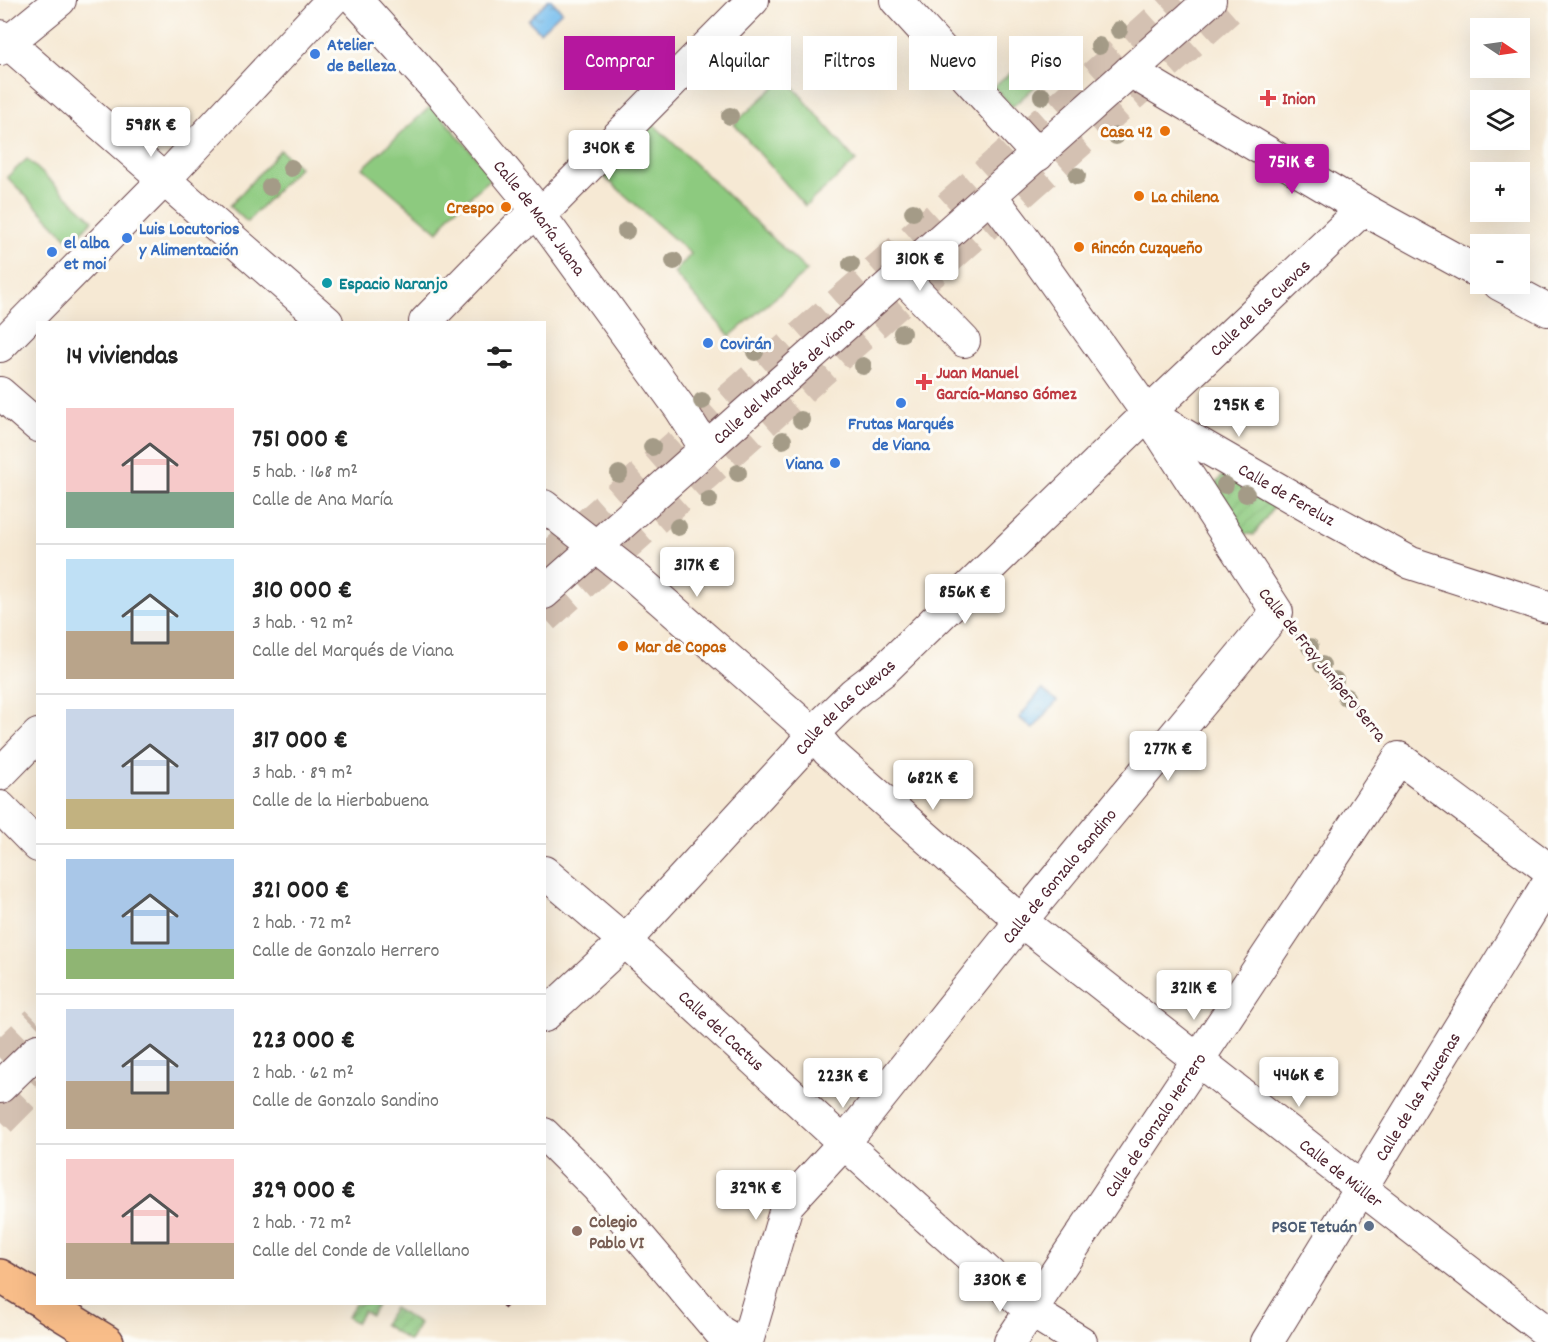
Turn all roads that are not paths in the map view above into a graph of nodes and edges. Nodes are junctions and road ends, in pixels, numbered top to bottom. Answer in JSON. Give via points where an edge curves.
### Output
{"nodes":[{"id":1,"x":60,"y":0,"type":"edge"},
{"id":2,"x":332,"y":0,"type":"edge"},
{"id":3,"x":356,"y":0,"type":"edge"},
{"id":4,"x":753,"y":0,"type":"edge"},
{"id":5,"x":896,"y":0,"type":"edge"},
{"id":6,"x":1210,"y":0,"type":"edge"},
{"id":7,"x":3,"y":42,"type":"edge"},
{"id":8,"x":1130,"y":71,"type":"junction"},
{"id":9,"x":1038,"y":154,"type":"junction"},
{"id":10,"x":164,"y":180,"type":"junction"},
{"id":11,"x":991,"y":196,"type":"junction"},
{"id":12,"x":1363,"y":208,"type":"junction"},
{"id":13,"x":538,"y":213,"type":"junction"},
{"id":14,"x":1470,"y":267,"type":"edge"},
{"id":15,"x":901,"y":276,"type":"junction"},
{"id":16,"x":1518,"y":294,"type":"edge"},
{"id":17,"x":1548,"y":310,"type":"edge"},
{"id":18,"x":326,"y":321,"type":"edge"},
{"id":19,"x":426,"y":321,"type":"edge"},
{"id":20,"x":964,"y":341,"type":"dead end"},
{"id":21,"x":0,"y":346,"type":"edge"},
{"id":22,"x":0,"y":393,"type":"edge"},
{"id":23,"x":1148,"y":414,"type":"junction"},
{"id":24,"x":36,"y":424,"type":"edge"},
{"id":25,"x":706,"y":449,"type":"junction"},
{"id":26,"x":546,"y":508,"type":"edge"},
{"id":27,"x":596,"y":548,"type":"junction"},
{"id":28,"x":546,"y":591,"type":"edge"},
{"id":29,"x":1548,"y":607,"type":"edge"},
{"id":30,"x":1277,"y":612,"type":"joint"},
{"id":31,"x":813,"y":733,"type":"junction"},
{"id":32,"x":36,"y":737,"type":"edge"},
{"id":33,"x":1399,"y":758,"type":"joint"},
{"id":34,"x":0,"y":774,"type":"edge"},
{"id":35,"x":0,"y":807,"type":"edge"},
{"id":36,"x":36,"y":844,"type":"edge"},
{"id":37,"x":1548,"y":868,"type":"edge"},
{"id":38,"x":546,"y":874,"type":"edge"},
{"id":39,"x":1548,"y":883,"type":"edge"},
{"id":40,"x":1021,"y":921,"type":"junction"},
{"id":41,"x":625,"y":941,"type":"junction"},
{"id":42,"x":546,"y":1014,"type":"edge"},
{"id":43,"x":36,"y":1052,"type":"edge"},
{"id":44,"x":1198,"y":1060,"type":"junction"},
{"id":45,"x":0,"y":1087,"type":"edge"},
{"id":46,"x":546,"y":1136,"type":"edge"},
{"id":47,"x":844,"y":1143,"type":"junction"},
{"id":48,"x":1361,"y":1188,"type":"junction"},
{"id":49,"x":0,"y":1276,"type":"edge"},
{"id":50,"x":36,"y":1298,"type":"edge"},
{"id":51,"x":64,"y":1308,"type":"edge"},
{"id":52,"x":1031,"y":1311,"type":"junction"},
{"id":53,"x":1548,"y":1333,"type":"edge"},
{"id":54,"x":106,"y":1342,"type":"edge"},
{"id":55,"x":737,"y":1342,"type":"edge"},
{"id":56,"x":747,"y":1342,"type":"edge"},
{"id":57,"x":1010,"y":1342,"type":"edge"},
{"id":58,"x":1081,"y":1342,"type":"edge"},
{"id":59,"x":1268,"y":1342,"type":"edge"}],
"edges":[{"from":1,"to":7,"type":"street"},
{"from":2,"to":10,"type":"street"},
{"from":3,"to":13,"type":"street","name":"Calle de María Juana","via":[[443,96]]},
{"from":4,"to":13,"type":"street"},
{"from":5,"to":9,"type":"street"},
{"from":6,"to":8,"type":"street","name":"Calle del Marqués de Viana"},
{"from":7,"to":10,"type":"street"},
{"from":8,"to":9,"type":"street","name":"Calle del Marqués de Viana"},
{"from":8,"to":12,"type":"street"},
{"from":9,"to":11,"type":"street","name":"Calle del Marqués de Viana"},
{"from":10,"to":18,"type":"street"},
{"from":10,"to":21,"type":"street"},
{"from":11,"to":15,"type":"street","name":"Calle del Marqués de Viana"},
{"from":11,"to":23,"type":"street","name":"Calle de Fereluz"},
{"from":12,"to":14,"type":"street"},
{"from":12,"to":23,"type":"street","name":"Calle de las Cuevas"},
{"from":13,"to":19,"type":"street","via":[[517,228]]},
{"from":13,"to":25,"type":"street","name":"Calle de María Juana"},
{"from":15,"to":20,"type":"street"},
{"from":15,"to":25,"type":"street","name":"Calle del Marqués de Viana"},
{"from":16,"to":17,"type":"street"},
{"from":22,"to":24,"type":"street"},
{"from":23,"to":29,"type":"street","name":"Calle de Fereluz","via":[[1411,563]]},
{"from":23,"to":30,"type":"street","name":"Calle de Fray Junípero Serra"},
{"from":23,"to":31,"type":"street","name":"Calle de las Cuevas","via":[[883,671]]},
{"from":25,"to":27,"type":"street","name":"Calle del Marqués de Viana"},
{"from":26,"to":27,"type":"street","name":"Calle de Müller"},
{"from":27,"to":28,"type":"street","name":"Calle del Marqués de Viana"},
{"from":27,"to":31,"type":"street","name":"Calle de Müller","via":[[637,579]]},
{"from":30,"to":40,"type":"street","name":"Calle de Gonzalo Sandino"},
{"from":31,"to":40,"type":"street","name":"Calle de Müller","via":[[828,751]]},
{"from":31,"to":41,"type":"street","name":"Calle de las Cuevas"},
{"from":32,"to":34,"type":"street"},
{"from":33,"to":37,"type":"street","name":"Calle de Fray Junípero Serra"},
{"from":33,"to":44,"type":"street","name":"Calle de Gonzalo Herrero"},
{"from":35,"to":36,"type":"street"},
{"from":38,"to":41,"type":"street","name":"Calle del Cactus"},
{"from":39,"to":48,"type":"street","name":"Calle de las Azucenas"},
{"from":40,"to":44,"type":"street","name":"Calle de Müller"},
{"from":40,"to":47,"type":"street","name":"Calle de Gonzalo Sandino"},
{"from":41,"to":42,"type":"street","name":"Calle de las Cuevas"},
{"from":41,"to":47,"type":"street","name":"Calle del Cactus"},
{"from":43,"to":45,"type":"street"},
{"from":44,"to":48,"type":"street","name":"Calle de Müller"},
{"from":44,"to":52,"type":"street","name":"Calle de Gonzalo Herrero"},
{"from":46,"to":55,"type":"street","via":[[597,1187],[720,1332]]},
{"from":47,"to":52,"type":"street","name":"Calle del Cactus"},
{"from":47,"to":56,"type":"street","name":"Calle de Gonzalo Sandino","via":[[787,1205]]},
{"from":48,"to":53,"type":"street","name":"Calle de Müller"},
{"from":48,"to":59,"type":"street","name":"Calle de las Azucenas"},
{"from":49,"to":50,"type":"main road"},
{"from":51,"to":54,"type":"main road"},
{"from":52,"to":57,"type":"street","name":"Calle de Gonzalo Herrero"},
{"from":52,"to":58,"type":"street","name":"Calle del Cactus"}]}
